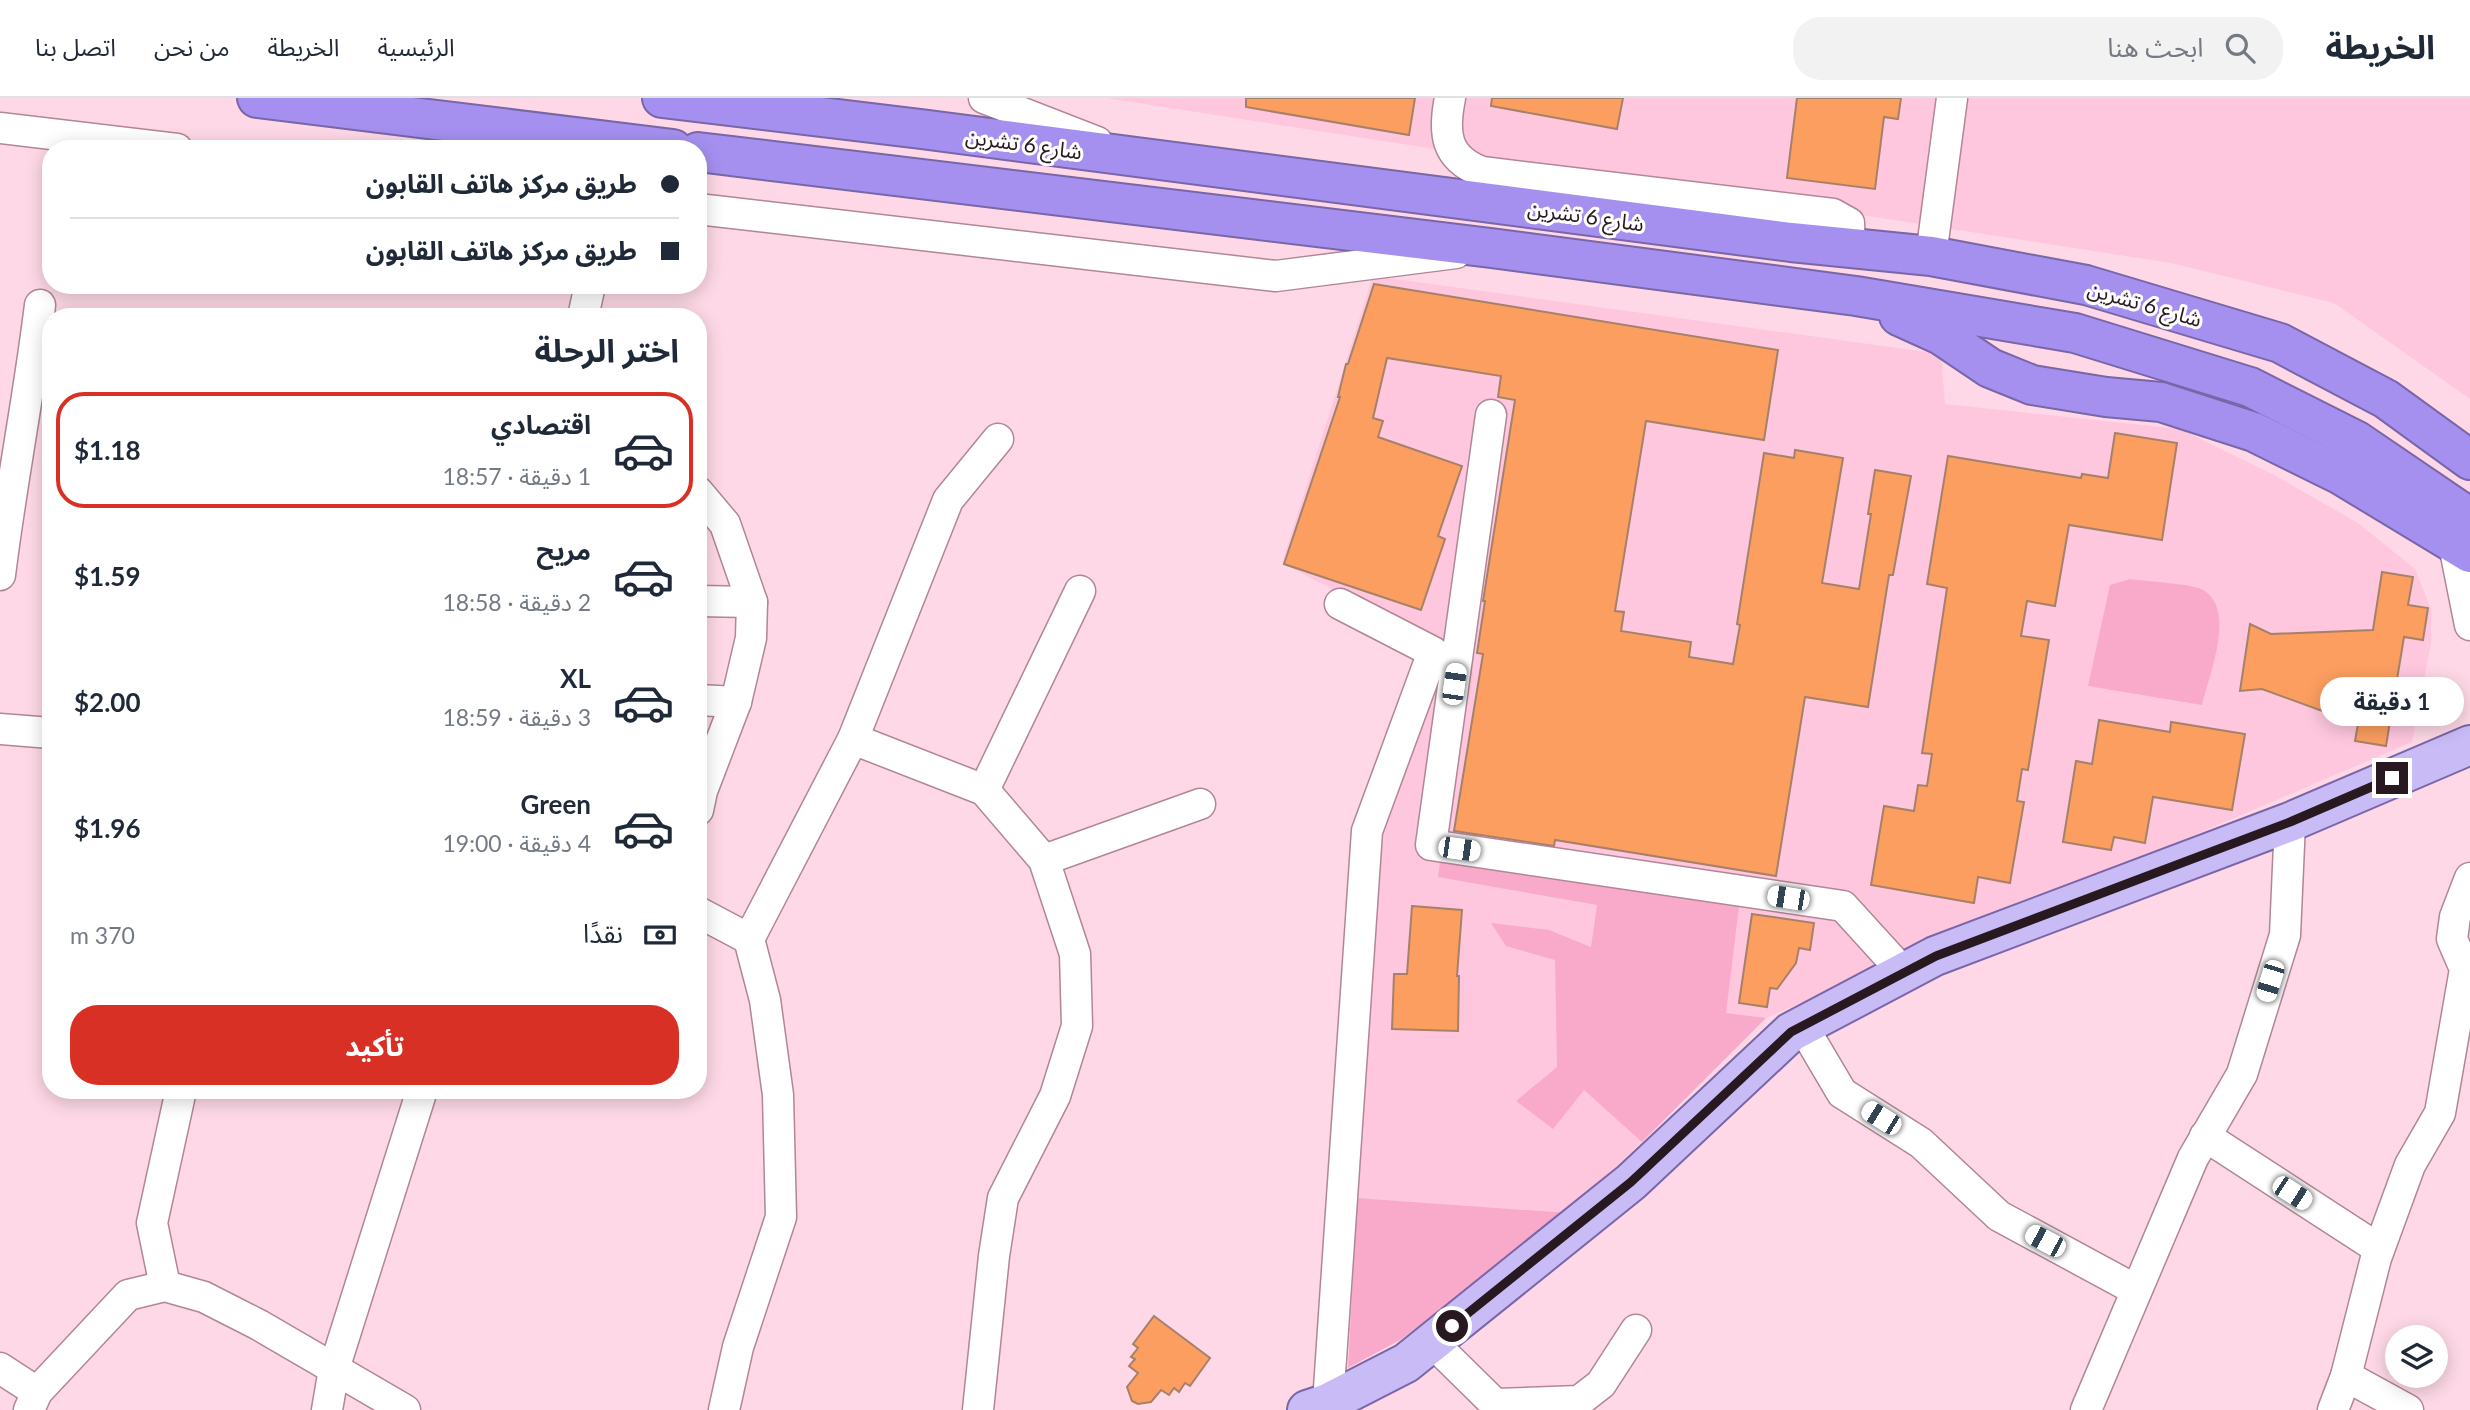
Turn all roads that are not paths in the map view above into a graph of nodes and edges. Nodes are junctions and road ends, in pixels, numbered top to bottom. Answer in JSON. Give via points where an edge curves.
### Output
{"nodes":[{"id":1,"x":257,"y":98,"type":"edge"},
{"id":2,"x":662,"y":98,"type":"edge"},
{"id":3,"x":984,"y":98,"type":"edge"},
{"id":4,"x":1450,"y":98,"type":"edge"},
{"id":5,"x":1952,"y":98,"type":"edge"},
{"id":6,"x":0,"y":128,"type":"edge"},
{"id":7,"x":101,"y":140,"type":"edge"},
{"id":8,"x":600,"y":140,"type":"edge"},
{"id":9,"x":707,"y":153,"type":"edge"},
{"id":10,"x":1139,"y":159,"type":"junction"},
{"id":11,"x":707,"y":210,"type":"edge"},
{"id":12,"x":1850,"y":247,"type":"junction"},
{"id":13,"x":1491,"y":248,"type":"junction"},
{"id":14,"x":1931,"y":256,"type":"junction"},
{"id":15,"x":1856,"y":296,"type":"junction"},
{"id":16,"x":40,"y":305,"type":"dead end"},
{"id":17,"x":1491,"y":415,"type":"dead end"},
{"id":18,"x":998,"y":439,"type":"dead end"},
{"id":19,"x":2470,"y":460,"type":"edge"},
{"id":20,"x":707,"y":503,"type":"edge"},
{"id":21,"x":2465,"y":539,"type":"edge"},
{"id":22,"x":0,"y":575,"type":"edge"},
{"id":23,"x":1080,"y":591,"type":"dead end"},
{"id":24,"x":707,"y":601,"type":"edge"},
{"id":25,"x":752,"y":602,"type":"junction"},
{"id":26,"x":1340,"y":604,"type":"dead end"},
{"id":27,"x":2470,"y":625,"type":"edge"},
{"id":28,"x":707,"y":700,"type":"edge"},
{"id":29,"x":736,"y":702,"type":"junction"},
{"id":30,"x":0,"y":729,"type":"edge"},
{"id":31,"x":42,"y":732,"type":"edge"},
{"id":32,"x":853,"y":739,"type":"junction"},
{"id":33,"x":2469,"y":740,"type":"edge"},
{"id":34,"x":707,"y":778,"type":"edge"},
{"id":35,"x":984,"y":790,"type":"junction"},
{"id":36,"x":1200,"y":804,"type":"dead end"},
{"id":37,"x":2290,"y":822,"type":"junction"},
{"id":38,"x":1044,"y":860,"type":"junction"},
{"id":39,"x":2470,"y":878,"type":"edge"},
{"id":40,"x":707,"y":917,"type":"edge"},
{"id":41,"x":749,"y":939,"type":"junction"},
{"id":42,"x":1904,"y":973,"type":"junction"},
{"id":43,"x":1803,"y":1027,"type":"junction"},
{"id":44,"x":179,"y":1099,"type":"edge"},
{"id":45,"x":419,"y":1099,"type":"edge"},
{"id":46,"x":2205,"y":1136,"type":"junction"},
{"id":47,"x":2379,"y":1249,"type":"junction"},
{"id":48,"x":166,"y":1286,"type":"junction"},
{"id":49,"x":2136,"y":1290,"type":"junction"},
{"id":50,"x":1636,"y":1330,"type":"dead end"},
{"id":51,"x":1432,"y":1342,"type":"junction"},
{"id":52,"x":0,"y":1368,"type":"edge"},
{"id":53,"x":334,"y":1369,"type":"junction"},
{"id":54,"x":2346,"y":1376,"type":"junction"},
{"id":55,"x":33,"y":1401,"type":"edge"},
{"id":56,"x":1318,"y":1406,"type":"edge"},
{"id":57,"x":1495,"y":1407,"type":"edge"},
{"id":58,"x":327,"y":1410,"type":"edge"},
{"id":59,"x":405,"y":1410,"type":"edge"},
{"id":60,"x":724,"y":1410,"type":"edge"},
{"id":61,"x":978,"y":1410,"type":"edge"},
{"id":62,"x":2086,"y":1410,"type":"edge"},
{"id":63,"x":2333,"y":1410,"type":"edge"},
{"id":64,"x":2408,"y":1410,"type":"edge"}],
"edges":[{"from":1,"to":8,"type":"highway"},
{"from":2,"to":10,"type":"highway","name":"شارع 6 تشرين"},
{"from":3,"to":10,"type":"street"},
{"from":4,"to":12,"type":"street","via":[[1446,127],[1450,146],[1463,162],[1482,172],[1833,214],[1849,223]]},
{"from":5,"to":14,"type":"street"},
{"from":6,"to":7,"type":"street"},
{"from":9,"to":13,"type":"highway"},
{"from":10,"to":12,"type":"highway","name":"شارع 6 تشرين"},
{"from":11,"to":13,"type":"street","via":[[1276,276]]},
{"from":12,"to":14,"type":"highway","name":"شارع 6 تشرين"},
{"from":13,"to":15,"type":"highway"},
{"from":14,"to":19,"type":"highway","name":"شارع 6 تشرين","via":[[2086,285],[2280,343],[2386,399]]},
{"from":15,"to":21,"type":"highway","via":[[1941,335],[1990,368],[2032,385],[2161,402],[2254,432]]},
{"from":15,"to":21,"type":"highway","via":[[2075,333],[2250,387],[2357,441]]},
{"from":16,"to":22,"type":"street"},
{"from":17,"to":42,"type":"street","via":[[1431,845],[1843,906]]},
{"from":18,"to":32,"type":"street","via":[[948,500]]},
{"from":20,"to":25,"type":"street","via":[[725,524]]},
{"from":21,"to":27,"type":"street"},
{"from":23,"to":35,"type":"street"},
{"from":24,"to":25,"type":"street"},
{"from":25,"to":29,"type":"street","via":[[751,639]]},
{"from":26,"to":56,"type":"street","via":[[1433,652],[1367,831]]},
{"from":28,"to":29,"type":"street"},
{"from":29,"to":34,"type":"street"},
{"from":30,"to":31,"type":"street"},
{"from":32,"to":35,"type":"street"},
{"from":32,"to":41,"type":"street"},
{"from":33,"to":37,"type":"main road"},
{"from":35,"to":38,"type":"street"},
{"from":36,"to":38,"type":"street"},
{"from":37,"to":42,"type":"main road","via":[[1936,956]]},
{"from":37,"to":46,"type":"street","via":[[2285,935],[2242,1074]]},
{"from":38,"to":61,"type":"street","via":[[1075,954],[1077,1026],[1055,1096],[1003,1198]]},
{"from":39,"to":47,"type":"street","via":[[2452,939],[2465,969],[2440,1113],[2410,1165]]},
{"from":40,"to":41,"type":"street"},
{"from":41,"to":60,"type":"street","via":[[765,999],[778,1095],[781,1217],[738,1347]]},
{"from":42,"to":43,"type":"main road"},
{"from":43,"to":49,"type":"street","via":[[1842,1093],[1921,1143],[1999,1216]]},
{"from":43,"to":51,"type":"main road","via":[[1791,1032],[1631,1182]]},
{"from":44,"to":48,"type":"street","via":[[152,1223]]},
{"from":45,"to":53,"type":"street"},
{"from":46,"to":47,"type":"street"},
{"from":46,"to":49,"type":"street"},
{"from":47,"to":54,"type":"street"},
{"from":48,"to":53,"type":"street","via":[[204,1297]]},
{"from":48,"to":55,"type":"street","via":[[128,1295]]},
{"from":49,"to":62,"type":"street"},
{"from":50,"to":57,"type":"street","via":[[1601,1384],[1579,1401]]},
{"from":51,"to":56,"type":"main road","via":[[1406,1363]]},
{"from":51,"to":57,"type":"street"},
{"from":52,"to":55,"type":"street"},
{"from":53,"to":58,"type":"street"},
{"from":53,"to":59,"type":"street"},
{"from":54,"to":63,"type":"street"},
{"from":54,"to":64,"type":"street"}]}
